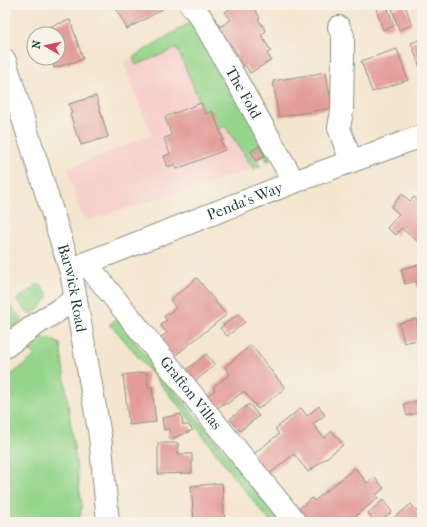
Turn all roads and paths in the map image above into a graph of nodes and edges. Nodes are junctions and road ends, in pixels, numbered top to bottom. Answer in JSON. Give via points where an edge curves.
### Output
{"nodes":[{"id":1,"x":190,"y":5,"type":"edge"},
{"id":2,"x":339,"y":27,"type":"dead end"},
{"id":3,"x":5,"y":61,"type":"edge"},
{"id":4,"x":422,"y":136,"type":"edge"},
{"id":5,"x":351,"y":161,"type":"junction"},
{"id":6,"x":294,"y":182,"type":"junction"},
{"id":7,"x":78,"y":268,"type":"junction"},
{"id":8,"x":76,"y":299,"type":"junction"},
{"id":9,"x":5,"y":347,"type":"edge"},
{"id":10,"x":108,"y":522,"type":"edge"},
{"id":11,"x":295,"y":522,"type":"edge"}],
"edges":[{"from":1,"to":6,"type":"street","name":"The Fold","via":[[202,19]]},
{"from":2,"to":5,"type":"street","via":[[343,54],[342,111],[339,128]]},
{"from":3,"to":7,"type":"street","name":"Barwick Road"},
{"from":4,"to":5,"type":"street","name":"Penda's Way"},
{"from":5,"to":6,"type":"street","name":"Penda's Way"},
{"from":6,"to":7,"type":"street","name":"Penda's Way"},
{"from":7,"to":8,"type":"street","name":"Barwick Road"},
{"from":7,"to":11,"type":"street","name":"Grafton Villas"},
{"from":8,"to":9,"type":"street"},
{"from":8,"to":10,"type":"street","name":"Barwick Road","via":[[100,436]]}]}
